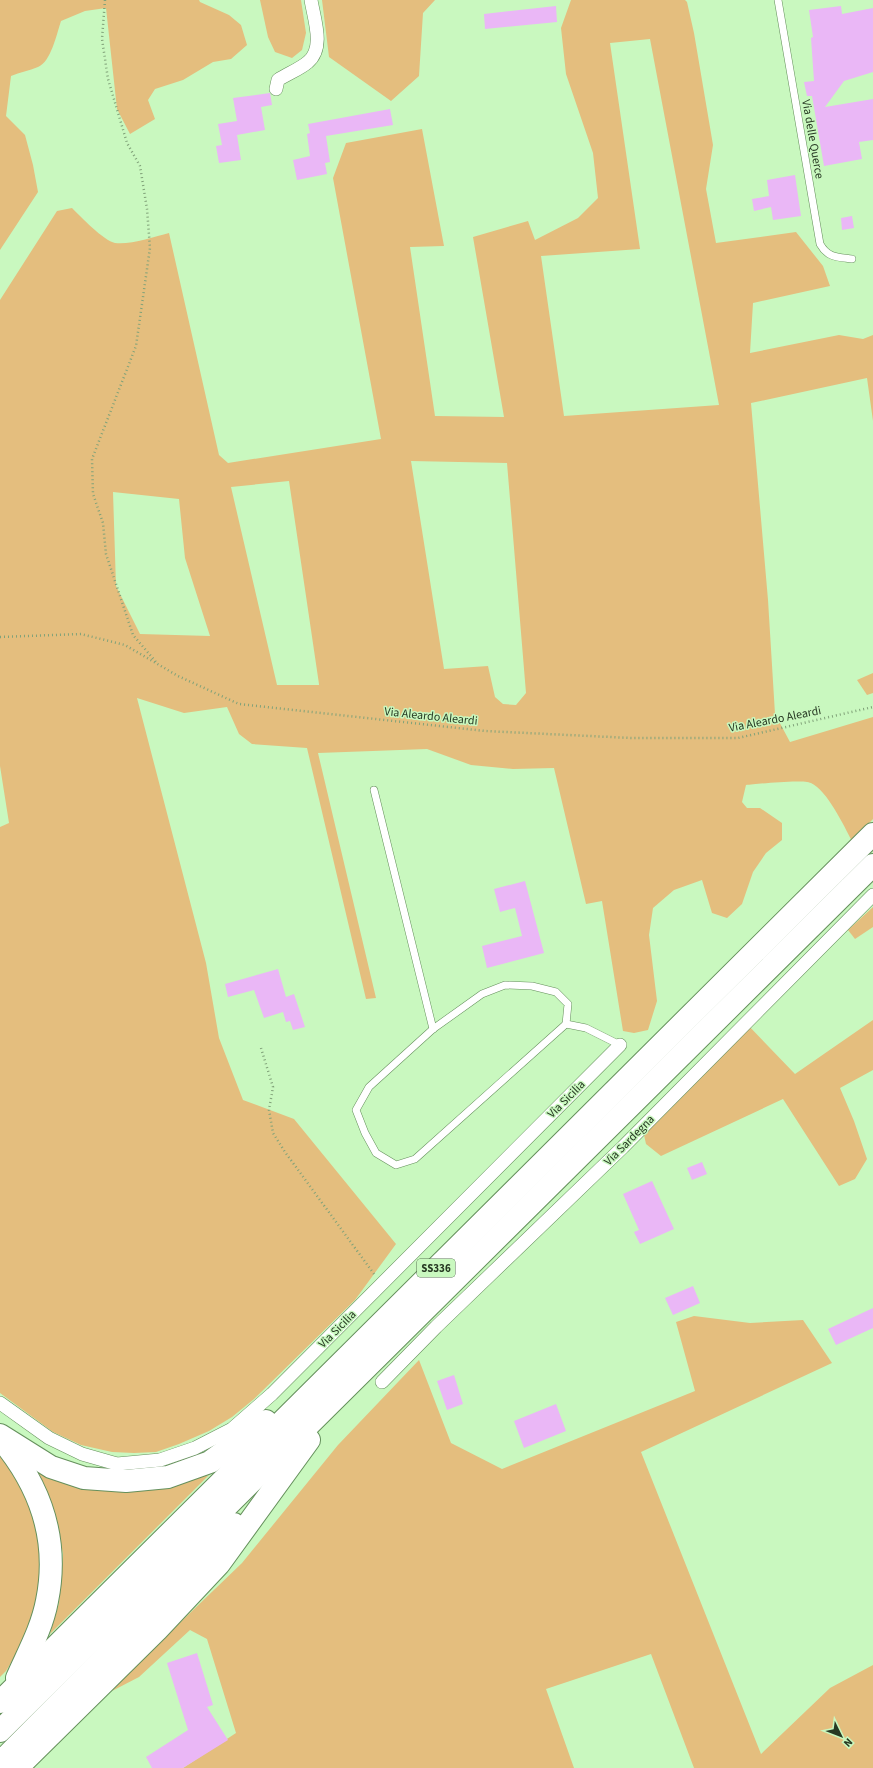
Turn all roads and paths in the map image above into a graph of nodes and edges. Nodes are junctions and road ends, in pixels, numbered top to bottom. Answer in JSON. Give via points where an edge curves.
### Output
{"nodes":[{"id":1,"x":105,"y":0,"type":"edge"},
{"id":2,"x":311,"y":0,"type":"edge"},
{"id":3,"x":778,"y":0,"type":"edge"},
{"id":4,"x":276,"y":89,"type":"dead end"},
{"id":5,"x":852,"y":259,"type":"dead end"},
{"id":6,"x":0,"y":637,"type":"edge"},
{"id":7,"x":158,"y":664,"type":"junction"},
{"id":8,"x":873,"y":707,"type":"edge"},
{"id":9,"x":374,"y":790,"type":"dead end"},
{"id":10,"x":873,"y":834,"type":"edge"},
{"id":11,"x":873,"y":865,"type":"edge"},
{"id":12,"x":873,"y":895,"type":"edge"},
{"id":13,"x":566,"y":1024,"type":"junction"},
{"id":14,"x":433,"y":1028,"type":"junction"},
{"id":15,"x":620,"y":1045,"type":"joint"},
{"id":16,"x":261,"y":1048,"type":"dead end"},
{"id":17,"x":381,"y":1284,"type":"junction"},
{"id":18,"x":330,"y":1374,"type":"junction"},
{"id":19,"x":382,"y":1382,"type":"dead end"},
{"id":20,"x":345,"y":1390,"type":"junction"},
{"id":21,"x":0,"y":1403,"type":"edge"},
{"id":22,"x":0,"y":1436,"type":"edge"},
{"id":23,"x":0,"y":1439,"type":"edge"},
{"id":24,"x":298,"y":1456,"type":"junction"},
{"id":25,"x":6,"y":1697,"type":"edge"},
{"id":26,"x":0,"y":1731,"type":"edge"},
{"id":27,"x":0,"y":1763,"type":"edge"},
{"id":28,"x":17,"y":1768,"type":"edge"}],
"edges":[{"from":1,"to":7,"type":"path","via":[[102,39],[108,79],[127,143],[140,166],[150,248],[136,346],[92,459],[93,494],[104,523],[106,554],[133,635]]},
{"from":2,"to":4,"type":"street","via":[[317,34],[316,52],[308,62],[278,80]]},
{"from":3,"to":5,"type":"lane","name":"Via delle Querce","via":[[820,244],[825,252],[834,257]]},
{"from":6,"to":7,"type":"path","name":"Via Aleardo Aleardi","via":[[81,634],[125,645]]},
{"from":7,"to":8,"type":"path","name":"Via Aleardo Aleardi","via":[[239,704],[486,731],[631,738],[738,738]]},
{"from":9,"to":14,"type":"lane"},
{"from":10,"to":18,"type":"highway","number":"SS336"},
{"from":11,"to":20,"type":"highway","number":"SS336"},
{"from":12,"to":19,"type":"street","name":"Via Sardegna","via":[[622,1147]]},
{"from":13,"to":14,"type":"lane","via":[[568,1004],[556,992],[532,986],[505,985],[482,994]]},
{"from":13,"to":14,"type":"lane","via":[[415,1159],[396,1165],[376,1153],[356,1110],[369,1087]]},
{"from":13,"to":15,"type":"lane","via":[[586,1028]]},
{"from":15,"to":17,"type":"street","name":"Via Sicilia"},
{"from":16,"to":17,"type":"path","via":[[273,1087],[268,1110],[273,1133]]},
{"from":17,"to":21,"type":"street","name":"Via Sicilia","via":[[272,1394],[232,1429],[195,1448],[160,1460],[117,1464],[82,1454],[49,1438]]},
{"from":18,"to":22,"type":"highway","via":[[210,1462],[168,1477],[126,1481],[84,1478],[51,1467]]},
{"from":18,"to":25,"type":"highway","number":"SS336"},
{"from":20,"to":24,"type":"highway"},
{"from":20,"to":26,"type":"highway","number":"SS336"},
{"from":23,"to":25,"type":"highway","via":[[18,1460],[35,1489],[46,1522],[51,1556],[44,1615]]},
{"from":24,"to":27,"type":"highway","via":[[179,1582]]},
{"from":24,"to":28,"type":"highway","via":[[219,1564],[157,1630]]}]}
